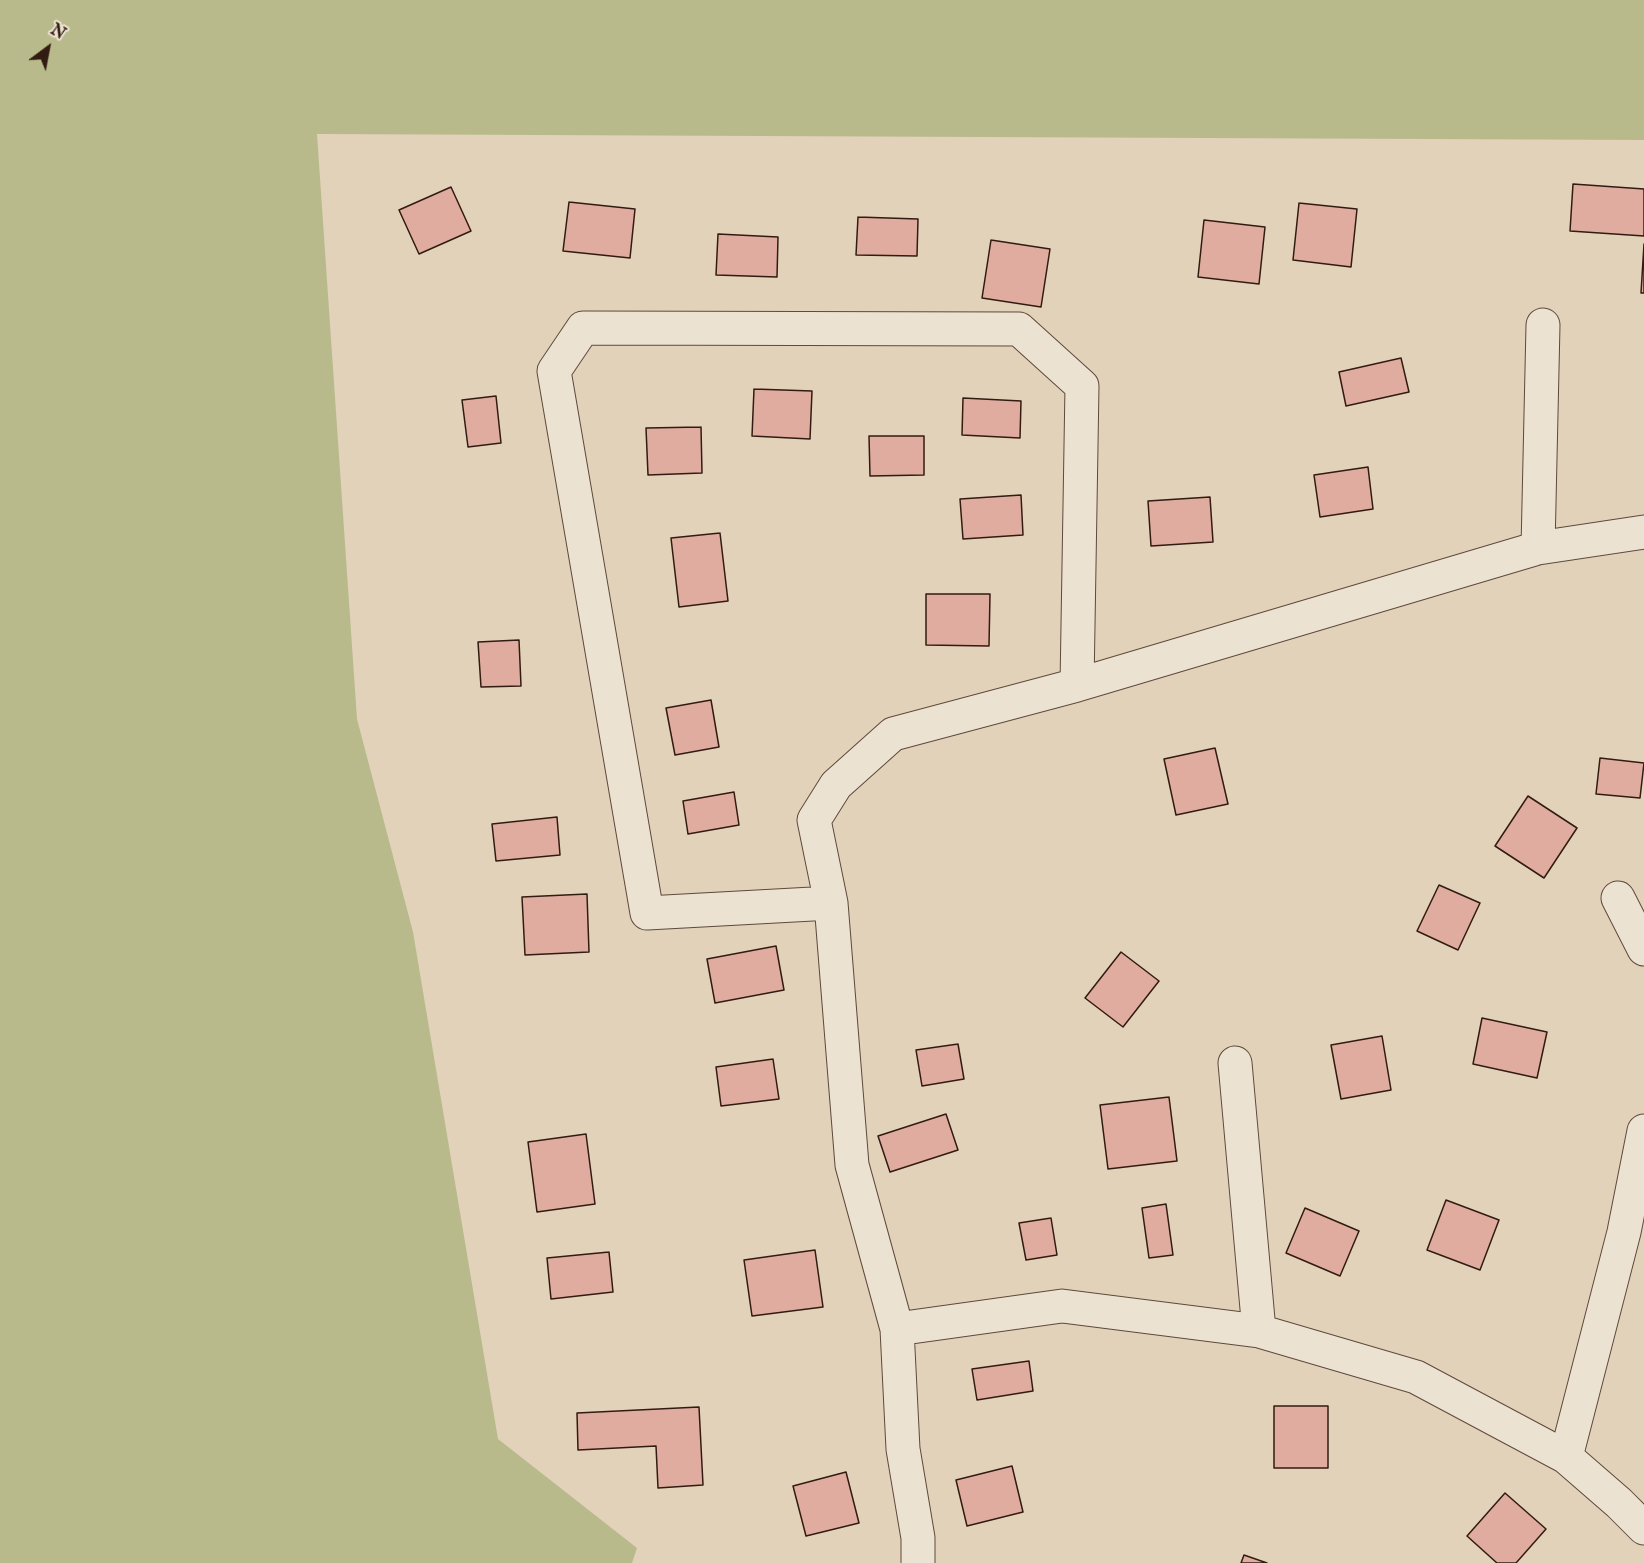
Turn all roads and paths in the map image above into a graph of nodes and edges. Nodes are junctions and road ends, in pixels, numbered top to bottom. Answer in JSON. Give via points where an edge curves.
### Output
{"nodes":[{"id":1,"x":1543,"y":326,"type":"dead end"},
{"id":2,"x":1644,"y":532,"type":"edge"},
{"id":3,"x":1538,"y":548,"type":"junction"},
{"id":4,"x":1077,"y":685,"type":"junction"},
{"id":5,"x":1618,"y":898,"type":"dead end"},
{"id":6,"x":831,"y":903,"type":"junction"},
{"id":7,"x":1644,"y":949,"type":"edge"},
{"id":8,"x":1235,"y":1063,"type":"dead end"},
{"id":9,"x":1644,"y":1131,"type":"edge"},
{"id":10,"x":897,"y":1329,"type":"junction"},
{"id":11,"x":1259,"y":1331,"type":"junction"},
{"id":12,"x":1566,"y":1457,"type":"junction"},
{"id":13,"x":1644,"y":1528,"type":"edge"},
{"id":14,"x":918,"y":1563,"type":"edge"}],
"edges":[{"from":1,"to":3,"type":"street"},
{"from":2,"to":3,"type":"street"},
{"from":3,"to":4,"type":"street"},
{"from":4,"to":6,"type":"street","via":[[893,734],[836,785],[814,820]]},
{"from":4,"to":6,"type":"street","via":[[1082,386],[1020,329],[583,328],[554,371],[647,913]]},
{"from":5,"to":7,"type":"street"},
{"from":6,"to":10,"type":"street","via":[[852,1165]]},
{"from":8,"to":11,"type":"street"},
{"from":9,"to":12,"type":"street","via":[[1624,1233]]},
{"from":10,"to":11,"type":"street","via":[[1062,1306]]},
{"from":10,"to":14,"type":"street","via":[[903,1449],[918,1538]]},
{"from":11,"to":12,"type":"street","via":[[1416,1377]]},
{"from":12,"to":13,"type":"street"}]}
